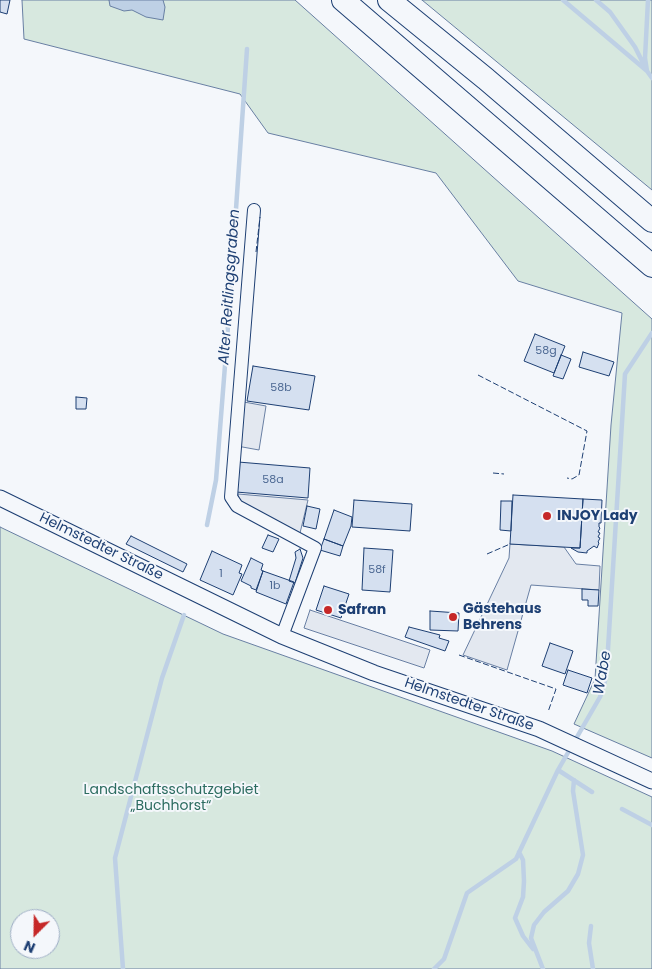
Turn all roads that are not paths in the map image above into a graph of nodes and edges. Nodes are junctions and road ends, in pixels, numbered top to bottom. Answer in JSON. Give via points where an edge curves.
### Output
{"nodes":[{"id":1,"x":343,"y":0,"type":"edge"},
{"id":2,"x":389,"y":0,"type":"edge"},
{"id":3,"x":254,"y":210,"type":"dead end"},
{"id":4,"x":652,"y":221,"type":"edge"},
{"id":5,"x":652,"y":266,"type":"edge"},
{"id":6,"x":0,"y":498,"type":"edge"},
{"id":7,"x":282,"y":636,"type":"junction"},
{"id":8,"x":652,"y":781,"type":"edge"}],
"edges":[{"from":1,"to":5,"type":"highway"},
{"from":2,"to":4,"type":"highway"},
{"from":3,"to":7,"type":"street","via":[[231,497],[244,510],[315,548]]},
{"from":6,"to":7,"type":"street","name":"Helmstedter Straße"},
{"from":7,"to":8,"type":"street","name":"Helmstedter Straße","via":[[366,670],[539,729]]}]}
